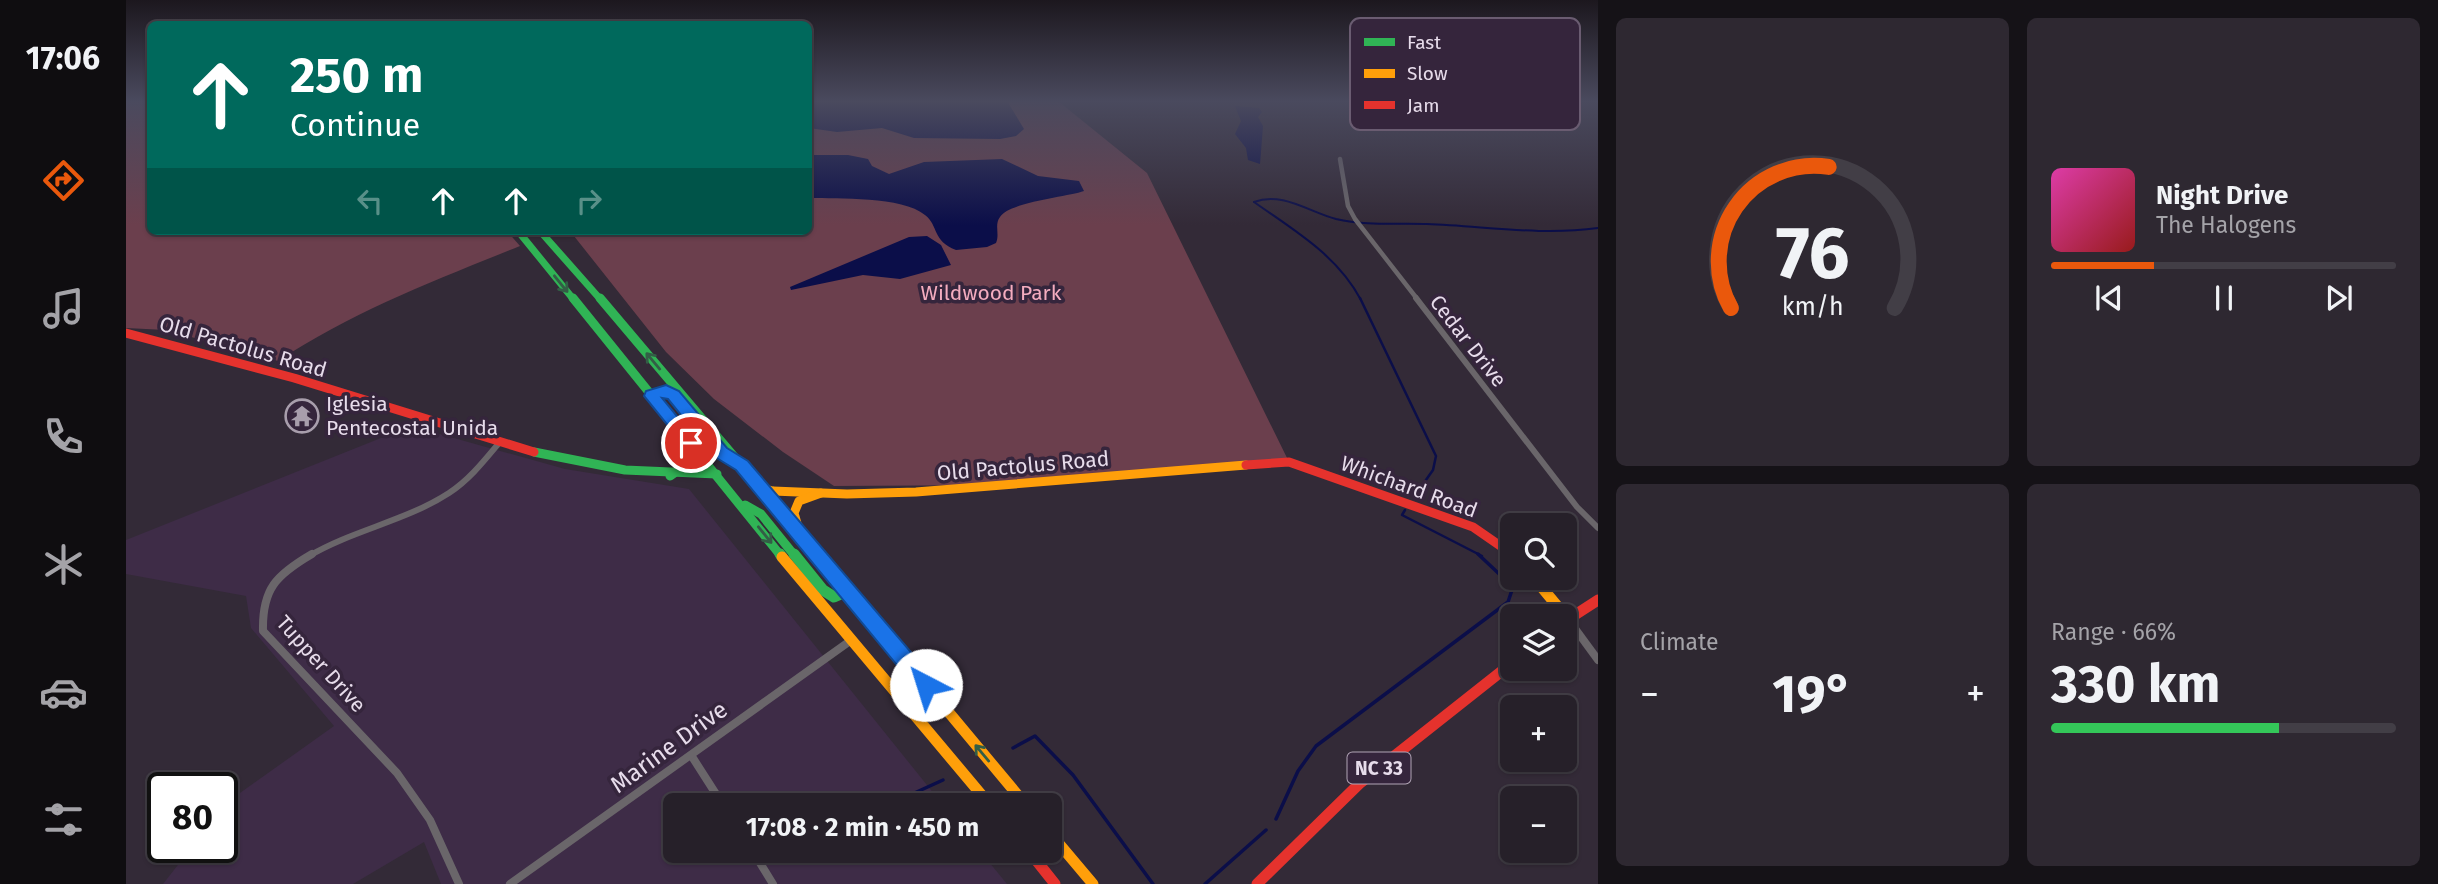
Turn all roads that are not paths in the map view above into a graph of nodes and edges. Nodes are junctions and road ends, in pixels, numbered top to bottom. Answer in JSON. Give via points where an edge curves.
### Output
{"nodes":[{"id":1,"x":1340,"y":159,"type":"dead end"},
{"id":2,"x":521,"y":235,"type":"edge"},
{"id":3,"x":543,"y":235,"type":"edge"},
{"id":4,"x":126,"y":333,"type":"edge"},
{"id":5,"x":652,"y":396,"type":"junction"},
{"id":6,"x":499,"y":443,"type":"junction"},
{"id":7,"x":691,"y":443,"type":"junction"},
{"id":8,"x":1289,"y":462,"type":"joint"},
{"id":9,"x":742,"y":466,"type":"junction"},
{"id":10,"x":717,"y":474,"type":"junction"},
{"id":11,"x":670,"y":476,"type":"junction"},
{"id":12,"x":761,"y":488,"type":"junction"},
{"id":13,"x":821,"y":493,"type":"junction"},
{"id":14,"x":738,"y":501,"type":"junction"},
{"id":15,"x":1598,"y":528,"type":"edge"},
{"id":16,"x":800,"y":534,"type":"junction"},
{"id":17,"x":1500,"y":546,"type":"edge"},
{"id":18,"x":1543,"y":590,"type":"edge"},
{"id":19,"x":848,"y":592,"type":"junction"},
{"id":20,"x":1598,"y":600,"type":"edge"},
{"id":21,"x":1554,"y":604,"type":"edge"},
{"id":22,"x":1577,"y":613,"type":"edge"},
{"id":23,"x":1577,"y":634,"type":"edge"},
{"id":24,"x":850,"y":641,"type":"junction"},
{"id":25,"x":1598,"y":660,"type":"edge"},
{"id":26,"x":1500,"y":672,"type":"edge"},
{"id":27,"x":691,"y":755,"type":"junction"},
{"id":28,"x":715,"y":793,"type":"edge"},
{"id":29,"x":980,"y":793,"type":"edge"},
{"id":30,"x":1016,"y":793,"type":"edge"},
{"id":31,"x":1062,"y":847,"type":"edge"},
{"id":32,"x":760,"y":863,"type":"edge"},
{"id":33,"x":1038,"y":863,"type":"edge"},
{"id":34,"x":459,"y":884,"type":"edge"},
{"id":35,"x":510,"y":884,"type":"edge"},
{"id":36,"x":773,"y":884,"type":"edge"},
{"id":37,"x":1055,"y":884,"type":"edge"},
{"id":38,"x":1093,"y":884,"type":"edge"},
{"id":39,"x":1257,"y":884,"type":"edge"}],
"edges":[{"from":1,"to":15,"type":"street","name":"Cedar Drive","via":[[1348,206],[1355,219],[1577,507]]},
{"from":2,"to":5,"type":"main road","one_way":true},
{"from":9,"to":3,"type":"main road","one_way":true},
{"from":4,"to":6,"type":"main road","name":"Old Pactolus Road"},
{"from":5,"to":7,"type":"main road"},
{"from":5,"to":9,"type":"main road","via":[[666,391],[673,395],[721,452]]},
{"from":6,"to":11,"type":"main road","name":"Old Pactolus Road","via":[[566,460]]},
{"from":6,"to":34,"type":"street","name":"Tupper Drive","via":[[469,478],[442,498],[314,552],[271,583],[261,601],[264,631],[397,774],[430,820]]},
{"from":7,"to":10,"type":"main road"},
{"from":7,"to":11,"type":"main road","via":[[689,466]]},
{"from":8,"to":13,"type":"main road","name":"Old Pactolus Road","via":[[916,492]]},
{"from":8,"to":17,"type":"main road","name":"Whichard Road","via":[[1473,527]]},
{"from":9,"to":12,"type":"main road"},
{"from":10,"to":11,"type":"main road","name":"Old Pactolus Road"},
{"from":10,"to":14,"type":"main road"},
{"from":12,"to":13,"type":"main road","name":"Old Pactolus Road"},
{"from":12,"to":16,"type":"main road"},
{"from":13,"to":16,"type":"main road","via":[[803,498],[795,507]]},
{"from":14,"to":19,"type":"main road","via":[[761,514],[824,590],[834,597]]},
{"from":14,"to":24,"type":"main road","one_way":true},
{"from":16,"to":19,"type":"main road"},
{"from":18,"to":21,"type":"main road"},
{"from":30,"to":19,"type":"main road","one_way":true},
{"from":20,"to":22,"type":"main road"},
{"from":23,"to":25,"type":"street"},
{"from":24,"to":27,"type":"street","name":"Marine Drive"},
{"from":24,"to":29,"type":"main road"},
{"from":26,"to":39,"type":"main road","number":"NC 33","via":[[1359,784]]},
{"from":27,"to":28,"type":"street"},
{"from":27,"to":35,"type":"street","name":"Marine Drive"},
{"from":31,"to":38,"type":"main road"},
{"from":32,"to":36,"type":"street"},
{"from":33,"to":37,"type":"main road"}]}
